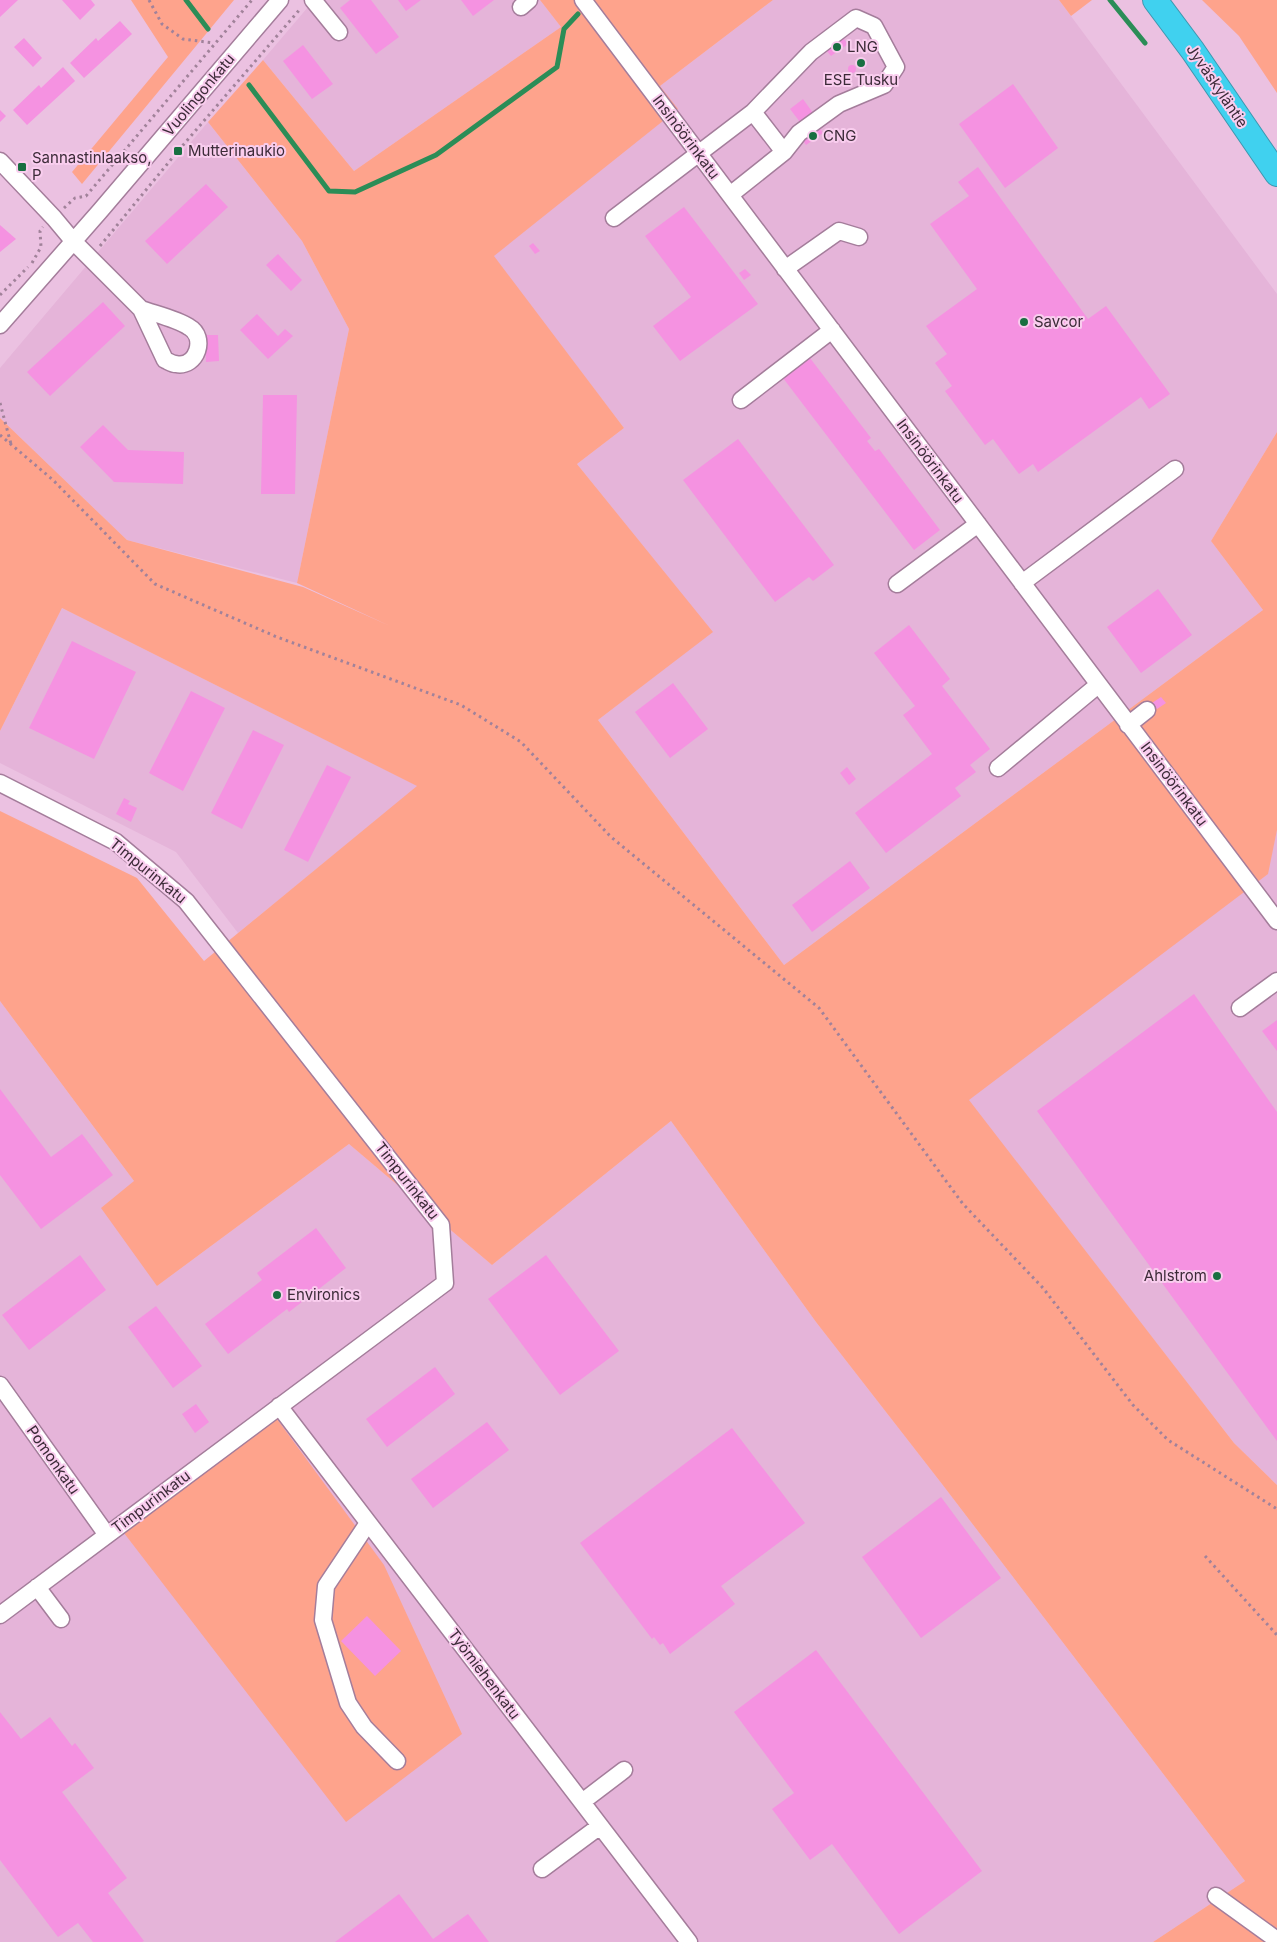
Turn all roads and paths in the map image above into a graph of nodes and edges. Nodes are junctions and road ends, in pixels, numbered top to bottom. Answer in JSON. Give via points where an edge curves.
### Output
{"nodes":[{"id":1,"x":149,"y":0,"type":"edge"},
{"id":2,"x":252,"y":0,"type":"edge"},
{"id":3,"x":280,"y":0,"type":"edge"},
{"id":4,"x":584,"y":0,"type":"edge"},
{"id":5,"x":1155,"y":0,"type":"edge"},
{"id":6,"x":308,"y":4,"type":"edge"},
{"id":7,"x":339,"y":32,"type":"dead end"},
{"id":8,"x":214,"y":43,"type":"junction"},
{"id":9,"x":753,"y":112,"type":"junction"},
{"id":10,"x":784,"y":152,"type":"junction"},
{"id":11,"x":698,"y":153,"type":"junction"},
{"id":12,"x":0,"y":161,"type":"edge"},
{"id":13,"x":1277,"y":174,"type":"edge"},
{"id":14,"x":730,"y":195,"type":"junction"},
{"id":15,"x":54,"y":218,"type":"junction"},
{"id":16,"x":614,"y":218,"type":"dead end"},
{"id":17,"x":859,"y":237,"type":"dead end"},
{"id":18,"x":74,"y":242,"type":"junction"},
{"id":19,"x":90,"y":258,"type":"junction"},
{"id":20,"x":785,"y":269,"type":"junction"},
{"id":21,"x":0,"y":295,"type":"edge"},
{"id":22,"x":141,"y":309,"type":"dead end"},
{"id":23,"x":0,"y":325,"type":"edge"},
{"id":24,"x":832,"y":330,"type":"junction"},
{"id":25,"x":741,"y":400,"type":"dead end"},
{"id":26,"x":0,"y":403,"type":"edge"},
{"id":27,"x":0,"y":436,"type":"edge"},
{"id":28,"x":11,"y":445,"type":"junction"},
{"id":29,"x":1175,"y":469,"type":"dead end"},
{"id":30,"x":978,"y":524,"type":"junction"},
{"id":31,"x":1022,"y":583,"type":"junction"},
{"id":32,"x":897,"y":584,"type":"dead end"},
{"id":33,"x":1098,"y":685,"type":"junction"},
{"id":34,"x":1148,"y":710,"type":"dead end"},
{"id":35,"x":1128,"y":725,"type":"junction"},
{"id":36,"x":998,"y":768,"type":"dead end"},
{"id":37,"x":0,"y":783,"type":"edge"},
{"id":38,"x":1277,"y":921,"type":"edge"},
{"id":39,"x":1277,"y":981,"type":"edge"},
{"id":40,"x":1240,"y":1008,"type":"dead end"},
{"id":41,"x":0,"y":1385,"type":"edge"},
{"id":42,"x":279,"y":1406,"type":"junction"},
{"id":43,"x":1277,"y":1509,"type":"edge"},
{"id":44,"x":368,"y":1523,"type":"junction"},
{"id":45,"x":107,"y":1535,"type":"junction"},
{"id":46,"x":1205,"y":1556,"type":"dead end"},
{"id":47,"x":37,"y":1587,"type":"junction"},
{"id":48,"x":0,"y":1615,"type":"edge"},
{"id":49,"x":61,"y":1619,"type":"dead end"},
{"id":50,"x":1277,"y":1635,"type":"edge"},
{"id":51,"x":397,"y":1761,"type":"dead end"},
{"id":52,"x":624,"y":1770,"type":"dead end"},
{"id":53,"x":582,"y":1802,"type":"junction"},
{"id":54,"x":600,"y":1826,"type":"junction"},
{"id":55,"x":542,"y":1869,"type":"dead end"},
{"id":56,"x":1216,"y":1896,"type":"dead end"},
{"id":57,"x":1277,"y":1940,"type":"edge"},
{"id":58,"x":689,"y":1942,"type":"edge"}],
"edges":[{"from":1,"to":8,"type":"path","via":[[162,24],[183,39]]},
{"from":2,"to":8,"type":"path"},
{"from":3,"to":18,"type":"street","name":"Vuolingonkatu"},
{"from":4,"to":11,"type":"street","name":"Insinöörinkatu"},
{"from":5,"to":13,"type":"highway","name":"Jyväskyläntie"},
{"from":6,"to":7,"type":"street"},
{"from":6,"to":19,"type":"path","via":[[178,151]]},
{"from":8,"to":15,"type":"path","via":[[86,196],[75,198]]},
{"from":9,"to":10,"type":"street"},
{"from":9,"to":10,"type":"street","via":[[812,52],[856,18],[874,26],[896,67],[884,85],[839,104],[799,132]]},
{"from":9,"to":11,"type":"street"},
{"from":10,"to":14,"type":"street"},
{"from":11,"to":14,"type":"street","name":"Insinöörinkatu"},
{"from":11,"to":16,"type":"street"},
{"from":12,"to":15,"type":"street"},
{"from":14,"to":20,"type":"street","name":"Insinöörinkatu"},
{"from":15,"to":18,"type":"street"},
{"from":15,"to":21,"type":"path","via":[[40,231],[41,246],[33,262]]},
{"from":17,"to":20,"type":"street","via":[[839,231]]},
{"from":18,"to":19,"type":"street"},
{"from":18,"to":23,"type":"street","name":"Vuolingonkatu"},
{"from":19,"to":22,"type":"street"},
{"from":20,"to":24,"type":"street","name":"Insinöörinkatu"},
{"from":24,"to":25,"type":"street"},
{"from":24,"to":30,"type":"street","name":"Insinöörinkatu"},
{"from":26,"to":28,"type":"path"},
{"from":27,"to":28,"type":"path"},
{"from":28,"to":43,"type":"path","via":[[53,480],[155,584],[277,637],[461,706],[521,742],[611,837],[819,1008],[963,1204],[1043,1288],[1133,1406],[1168,1440]]},
{"from":29,"to":31,"type":"street"},
{"from":30,"to":31,"type":"street","name":"Insinöörinkatu"},
{"from":30,"to":32,"type":"street"},
{"from":31,"to":33,"type":"street","name":"Insinöörinkatu"},
{"from":33,"to":35,"type":"street","name":"Insinöörinkatu"},
{"from":33,"to":36,"type":"street"},
{"from":34,"to":35,"type":"street"},
{"from":35,"to":38,"type":"street","name":"Insinöörinkatu"},
{"from":37,"to":42,"type":"street","name":"Timpurinkatu","via":[[116,842],[186,901],[441,1225],[445,1283]]},
{"from":39,"to":40,"type":"street"},
{"from":41,"to":45,"type":"street","name":"Pomonkatu"},
{"from":42,"to":44,"type":"street","name":"Työmiehenkatu"},
{"from":42,"to":45,"type":"street","name":"Timpurinkatu"},
{"from":44,"to":51,"type":"street","via":[[326,1586],[322,1620],[348,1702],[364,1727]]},
{"from":44,"to":53,"type":"street","name":"Työmiehenkatu"},
{"from":45,"to":47,"type":"street","name":"Timpurinkatu"},
{"from":46,"to":50,"type":"path"},
{"from":47,"to":48,"type":"street","name":"Timpurinkatu"},
{"from":47,"to":49,"type":"street"},
{"from":52,"to":53,"type":"street"},
{"from":53,"to":54,"type":"street","name":"Työmiehenkatu"},
{"from":54,"to":55,"type":"street"},
{"from":54,"to":58,"type":"street","name":"Työmiehenkatu"},
{"from":56,"to":57,"type":"street"}]}
